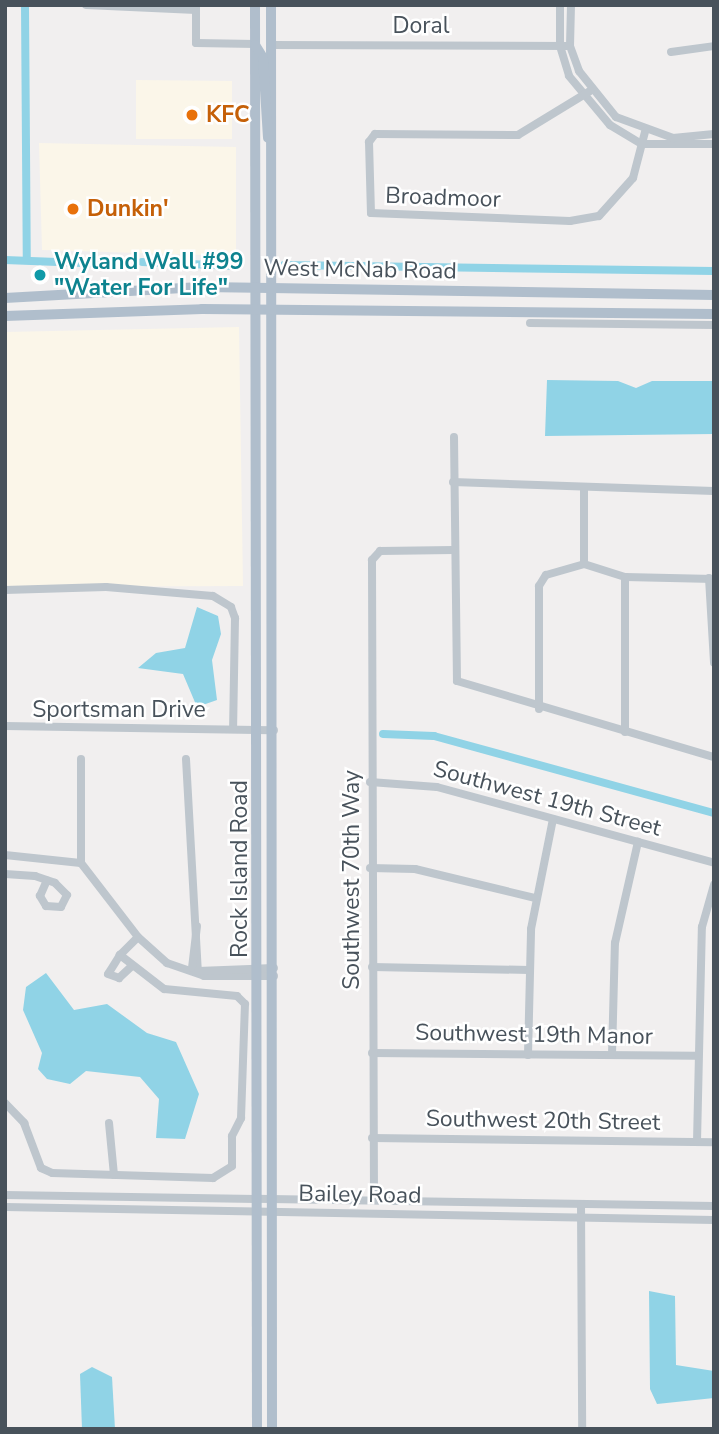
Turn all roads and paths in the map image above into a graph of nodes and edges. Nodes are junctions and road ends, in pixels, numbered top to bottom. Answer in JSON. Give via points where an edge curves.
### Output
{"nodes":[{"id":1,"x":86,"y":5,"type":"edge"},
{"id":2,"x":257,"y":5,"type":"edge"},
{"id":3,"x":271,"y":5,"type":"edge"},
{"id":4,"x":560,"y":5,"type":"edge"},
{"id":5,"x":571,"y":5,"type":"edge"},
{"id":6,"x":196,"y":8,"type":"edge"},
{"id":7,"x":255,"y":44,"type":"junction"},
{"id":8,"x":271,"y":45,"type":"junction"},
{"id":9,"x":560,"y":46,"type":"junction"},
{"id":10,"x":570,"y":46,"type":"junction"},
{"id":11,"x":714,"y":46,"type":"edge"},
{"id":12,"x":671,"y":52,"type":"dead end"},
{"id":13,"x":590,"y":91,"type":"junction"},
{"id":14,"x":581,"y":97,"type":"junction"},
{"id":15,"x":645,"y":132,"type":"junction"},
{"id":16,"x":714,"y":134,"type":"edge"},
{"id":17,"x":642,"y":144,"type":"junction"},
{"id":18,"x":714,"y":144,"type":"edge"},
{"id":19,"x":271,"y":145,"type":"junction"},
{"id":20,"x":256,"y":288,"type":"junction"},
{"id":21,"x":271,"y":288,"type":"junction"},
{"id":22,"x":714,"y":295,"type":"edge"},
{"id":23,"x":5,"y":298,"type":"edge"},
{"id":24,"x":256,"y":309,"type":"junction"},
{"id":25,"x":271,"y":309,"type":"junction"},
{"id":26,"x":714,"y":314,"type":"edge"},
{"id":27,"x":5,"y":316,"type":"edge"},
{"id":28,"x":530,"y":323,"type":"dead end"},
{"id":29,"x":714,"y":325,"type":"edge"},
{"id":30,"x":454,"y":437,"type":"dead end"},
{"id":31,"x":453,"y":482,"type":"junction"},
{"id":32,"x":584,"y":490,"type":"junction"},
{"id":33,"x":714,"y":491,"type":"edge"},
{"id":34,"x":453,"y":550,"type":"junction"},
{"id":35,"x":584,"y":564,"type":"junction"},
{"id":36,"x":625,"y":577,"type":"junction"},
{"id":37,"x":712,"y":578,"type":"edge"},
{"id":38,"x":5,"y":590,"type":"edge"},
{"id":39,"x":714,"y":663,"type":"edge"},
{"id":40,"x":539,"y":709,"type":"junction"},
{"id":41,"x":5,"y":726,"type":"edge"},
{"id":42,"x":233,"y":729,"type":"junction"},
{"id":43,"x":260,"y":729,"type":"junction"},
{"id":44,"x":275,"y":730,"type":"junction"},
{"id":45,"x":625,"y":733,"type":"junction"},
{"id":46,"x":714,"y":757,"type":"edge"},
{"id":47,"x":81,"y":759,"type":"dead end"},
{"id":48,"x":186,"y":759,"type":"dead end"},
{"id":49,"x":370,"y":782,"type":"junction"},
{"id":50,"x":553,"y":818,"type":"junction"},
{"id":51,"x":638,"y":842,"type":"junction"},
{"id":52,"x":5,"y":855,"type":"edge"},
{"id":53,"x":80,"y":863,"type":"junction"},
{"id":54,"x":714,"y":863,"type":"edge"},
{"id":55,"x":370,"y":868,"type":"junction"},
{"id":56,"x":5,"y":874,"type":"edge"},
{"id":57,"x":47,"y":880,"type":"dead end"},
{"id":58,"x":714,"y":885,"type":"edge"},
{"id":59,"x":536,"y":898,"type":"junction"},
{"id":60,"x":138,"y":937,"type":"junction"},
{"id":61,"x":120,"y":955,"type":"junction"},
{"id":62,"x":132,"y":966,"type":"junction"},
{"id":63,"x":372,"y":967,"type":"junction"},
{"id":64,"x":529,"y":970,"type":"junction"},
{"id":65,"x":195,"y":971,"type":"junction"},
{"id":66,"x":259,"y":971,"type":"junction"},
{"id":67,"x":274,"y":972,"type":"junction"},
{"id":68,"x":372,"y":1053,"type":"junction"},
{"id":69,"x":528,"y":1055,"type":"junction"},
{"id":70,"x":612,"y":1055,"type":"junction"},
{"id":71,"x":696,"y":1056,"type":"junction"},
{"id":72,"x":5,"y":1103,"type":"edge"},
{"id":73,"x":109,"y":1123,"type":"dead end"},
{"id":74,"x":372,"y":1138,"type":"junction"},
{"id":75,"x":697,"y":1142,"type":"junction"},
{"id":76,"x":714,"y":1142,"type":"edge"},
{"id":77,"x":114,"y":1175,"type":"junction"},
{"id":78,"x":5,"y":1195,"type":"edge"},
{"id":79,"x":258,"y":1199,"type":"junction"},
{"id":80,"x":272,"y":1199,"type":"junction"},
{"id":81,"x":374,"y":1200,"type":"junction"},
{"id":82,"x":582,"y":1204,"type":"junction"},
{"id":83,"x":714,"y":1206,"type":"edge"},
{"id":84,"x":5,"y":1207,"type":"edge"},
{"id":85,"x":258,"y":1212,"type":"junction"},
{"id":86,"x":272,"y":1212,"type":"junction"},
{"id":87,"x":581,"y":1218,"type":"junction"},
{"id":88,"x":714,"y":1220,"type":"edge"},
{"id":89,"x":257,"y":1429,"type":"edge"},
{"id":90,"x":272,"y":1429,"type":"edge"},
{"id":91,"x":582,"y":1429,"type":"edge"}],
"edges":[{"from":1,"to":6,"type":"street"},
{"from":2,"to":7,"type":"main road"},
{"from":2,"to":8,"type":"main road","via":[[259,28]]},
{"from":3,"to":8,"type":"main road"},
{"from":4,"to":9,"type":"street"},
{"from":5,"to":10,"type":"street"},
{"from":6,"to":7,"type":"street","via":[[197,43]]},
{"from":7,"to":19,"type":"main road","via":[[263,58],[264,127]]},
{"from":7,"to":20,"type":"main road","name":"Rock Island Road"},
{"from":8,"to":9,"type":"street","name":"Doral"},
{"from":8,"to":19,"type":"main road"},
{"from":9,"to":10,"type":"street","name":"Doral"},
{"from":9,"to":14,"type":"street"},
{"from":10,"to":13,"type":"street"},
{"from":11,"to":12,"type":"street"},
{"from":13,"to":14,"type":"street","name":"Broadmoor"},
{"from":13,"to":15,"type":"street","via":[[616,117]]},
{"from":14,"to":17,"type":"street"},
{"from":14,"to":17,"type":"street","name":"Broadmoor","via":[[518,135],[375,134],[369,142],[371,213],[570,221],[598,216],[633,178]]},
{"from":15,"to":16,"type":"street","via":[[673,138]]},
{"from":15,"to":17,"type":"street","name":"Broadmoor"},
{"from":17,"to":18,"type":"street"},
{"from":19,"to":21,"type":"main road","name":"Rock Island Road"},
{"from":20,"to":21,"type":"main road","name":"West McNab Road"},
{"from":20,"to":23,"type":"main road","name":"West McNab Road"},
{"from":20,"to":24,"type":"main road","name":"Rock Island Road"},
{"from":21,"to":22,"type":"main road","name":"West McNab Road"},
{"from":21,"to":25,"type":"main road","name":"Rock Island Road"},
{"from":24,"to":25,"type":"main road","name":"West McNab Road"},
{"from":24,"to":27,"type":"main road","name":"West McNab Road"},
{"from":24,"to":43,"type":"main road","name":"Rock Island Road"},
{"from":25,"to":26,"type":"main road","name":"West McNab Road"},
{"from":25,"to":44,"type":"main road","name":"Rock Island Road"},
{"from":28,"to":29,"type":"street"},
{"from":30,"to":31,"type":"street"},
{"from":31,"to":32,"type":"street"},
{"from":31,"to":34,"type":"street"},
{"from":32,"to":33,"type":"street"},
{"from":32,"to":35,"type":"street"},
{"from":34,"to":40,"type":"street","via":[[457,681]]},
{"from":34,"to":49,"type":"street","name":"Southwest 70th Way","via":[[380,551],[372,560]]},
{"from":35,"to":36,"type":"street"},
{"from":35,"to":40,"type":"street","via":[[545,575],[538,586]]},
{"from":36,"to":37,"type":"street"},
{"from":36,"to":45,"type":"street"},
{"from":37,"to":39,"type":"street"},
{"from":38,"to":42,"type":"street","name":"Sportsman Drive","via":[[106,587],[213,596],[231,607],[235,618]]},
{"from":40,"to":45,"type":"street"},
{"from":41,"to":42,"type":"street","name":"Sportsman Drive"},
{"from":42,"to":43,"type":"street","name":"Sportsman Drive"},
{"from":43,"to":44,"type":"street","name":"Sportsman Drive"},
{"from":43,"to":66,"type":"main road","name":"Rock Island Road"},
{"from":44,"to":67,"type":"main road","name":"Rock Island Road"},
{"from":45,"to":46,"type":"street"},
{"from":47,"to":53,"type":"street"},
{"from":48,"to":65,"type":"street","via":[[197,926]]},
{"from":49,"to":50,"type":"street","name":"Southwest 19th Street","via":[[438,787]]},
{"from":49,"to":55,"type":"street","name":"Southwest 70th Way"},
{"from":50,"to":51,"type":"street","name":"Southwest 19th Street"},
{"from":50,"to":59,"type":"street"},
{"from":51,"to":54,"type":"street","name":"Southwest 19th Street"},
{"from":51,"to":70,"type":"street","via":[[615,943]]},
{"from":52,"to":53,"type":"street"},
{"from":53,"to":60,"type":"street"},
{"from":55,"to":59,"type":"street","via":[[415,869]]},
{"from":55,"to":63,"type":"street","name":"Southwest 70th Way"},
{"from":56,"to":57,"type":"street"},
{"from":58,"to":71,"type":"street","via":[[702,926]]},
{"from":59,"to":64,"type":"street"},
{"from":60,"to":61,"type":"street"},
{"from":60,"to":65,"type":"street","via":[[167,963]]},
{"from":61,"to":62,"type":"street"},
{"from":61,"to":62,"type":"street","via":[[107,967],[111,978]]},
{"from":62,"to":77,"type":"street","via":[[164,989],[237,996],[244,1004],[241,1118],[232,1136],[232,1166],[221,1175]]},
{"from":63,"to":64,"type":"street"},
{"from":63,"to":68,"type":"street","name":"Southwest 70th Way"},
{"from":64,"to":69,"type":"street"},
{"from":65,"to":66,"type":"street"},
{"from":66,"to":67,"type":"street"},
{"from":66,"to":79,"type":"main road","name":"Rock Island Road"},
{"from":67,"to":80,"type":"main road","name":"Rock Island Road"},
{"from":68,"to":69,"type":"street","name":"Southwest 19th Manor"},
{"from":68,"to":74,"type":"street","name":"Southwest 70th Way"},
{"from":69,"to":70,"type":"street","name":"Southwest 19th Manor"},
{"from":70,"to":71,"type":"street","name":"Southwest 19th Manor"},
{"from":71,"to":75,"type":"street"},
{"from":72,"to":77,"type":"street","via":[[24,1123],[41,1168]]},
{"from":73,"to":77,"type":"street"},
{"from":74,"to":75,"type":"street","name":"Southwest 20th Street"},
{"from":74,"to":81,"type":"street","name":"Southwest 70th Way"},
{"from":75,"to":76,"type":"street","name":"Southwest 20th Street"},
{"from":78,"to":79,"type":"street","name":"Bailey Road"},
{"from":79,"to":80,"type":"street","name":"Bailey Road"},
{"from":79,"to":85,"type":"main road","name":"Rock Island Road"},
{"from":80,"to":81,"type":"street","name":"Bailey Road"},
{"from":80,"to":86,"type":"main road","name":"Rock Island Road"},
{"from":81,"to":82,"type":"street","name":"Bailey Road"},
{"from":82,"to":83,"type":"street","name":"Bailey Road"},
{"from":82,"to":87,"type":"street"},
{"from":84,"to":85,"type":"street","name":"Bailey Road"},
{"from":85,"to":86,"type":"street","name":"Bailey Road"},
{"from":85,"to":89,"type":"main road","name":"Rock Island Road"},
{"from":86,"to":87,"type":"street","name":"Bailey Road"},
{"from":86,"to":90,"type":"main road","name":"Rock Island Road"},
{"from":87,"to":88,"type":"street","name":"Bailey Road"},
{"from":87,"to":91,"type":"street"}]}
